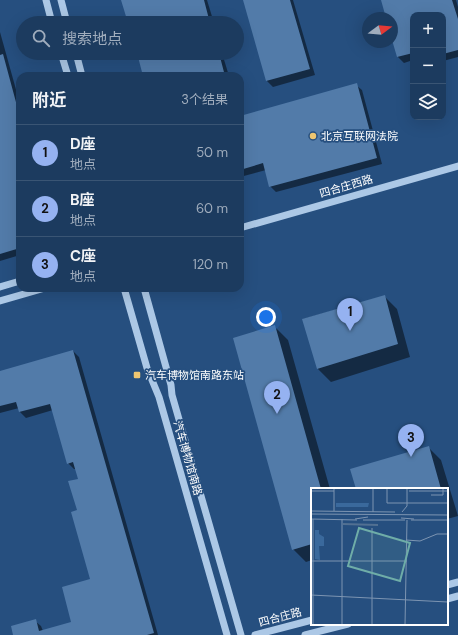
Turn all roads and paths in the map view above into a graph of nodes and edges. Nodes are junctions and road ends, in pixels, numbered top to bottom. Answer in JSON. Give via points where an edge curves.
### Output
{"nodes":[{"id":1,"x":46,"y":0,"type":"edge"},
{"id":2,"x":61,"y":0,"type":"edge"},
{"id":3,"x":50,"y":16,"type":"edge"},
{"id":4,"x":65,"y":16,"type":"edge"},
{"id":5,"x":63,"y":60,"type":"edge"},
{"id":6,"x":78,"y":60,"type":"edge"},
{"id":7,"x":67,"y":72,"type":"edge"},
{"id":8,"x":81,"y":72,"type":"edge"},
{"id":9,"x":458,"y":166,"type":"edge"},
{"id":10,"x":244,"y":227,"type":"edge"},
{"id":11,"x":16,"y":282,"type":"edge"},
{"id":12,"x":0,"y":287,"type":"edge"},
{"id":13,"x":31,"y":292,"type":"edge"},
{"id":14,"x":125,"y":292,"type":"edge"},
{"id":15,"x":145,"y":292,"type":"edge"},
{"id":16,"x":0,"y":301,"type":"edge"},
{"id":17,"x":458,"y":582,"type":"edge"},
{"id":18,"x":448,"y":585,"type":"edge"},
{"id":19,"x":458,"y":596,"type":"edge"},
{"id":20,"x":448,"y":599,"type":"edge"},
{"id":21,"x":311,"y":620,"type":"edge"},
{"id":22,"x":344,"y":625,"type":"edge"},
{"id":23,"x":226,"y":635,"type":"edge"},
{"id":24,"x":241,"y":635,"type":"edge"},
{"id":25,"x":254,"y":635,"type":"edge"},
{"id":26,"x":305,"y":635,"type":"edge"}],
"edges":[{"from":1,"to":3,"type":"street"},
{"from":2,"to":4,"type":"street"},
{"from":5,"to":7,"type":"street"},
{"from":6,"to":8,"type":"street"},
{"from":9,"to":10,"type":"street","name":"四合庄西路"},
{"from":11,"to":12,"type":"street"},
{"from":13,"to":16,"type":"street"},
{"from":14,"to":23,"type":"street","name":"汽车博物馆南路","via":[[147,368],[159,398]]},
{"from":15,"to":24,"type":"street","name":"汽车博物馆南路"},
{"from":17,"to":18,"type":"street"},
{"from":19,"to":20,"type":"street"},
{"from":21,"to":25,"type":"street","name":"四合庄路"},
{"from":22,"to":26,"type":"street"}]}
